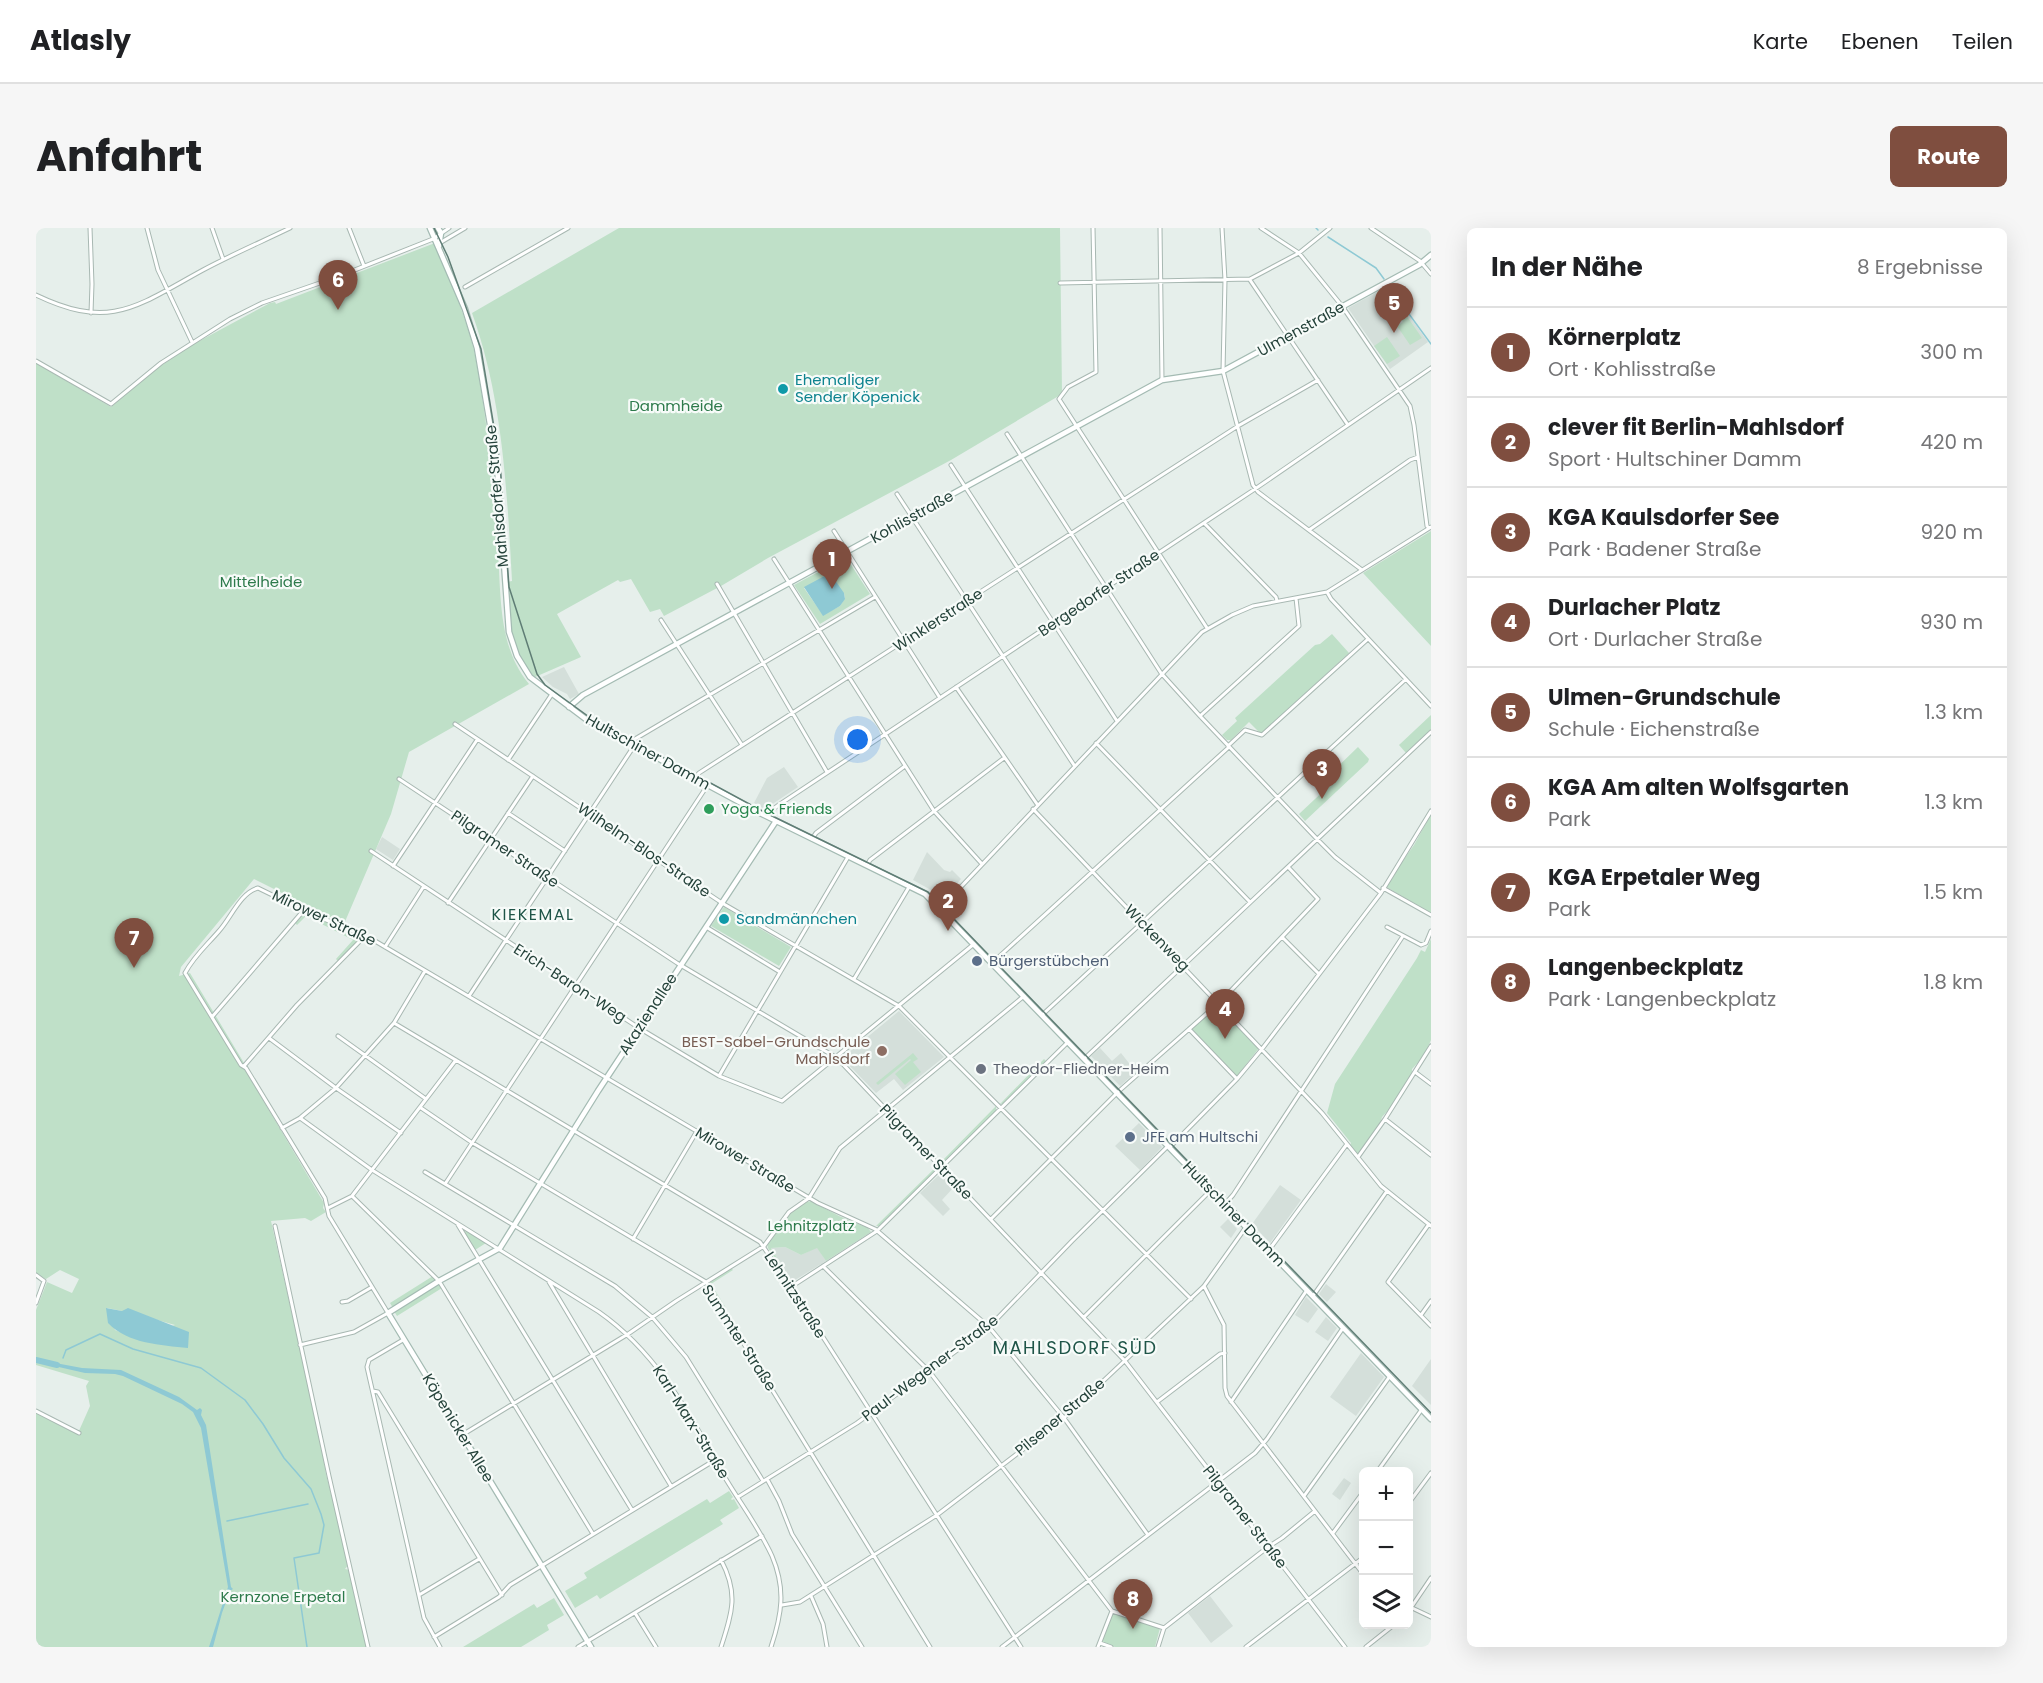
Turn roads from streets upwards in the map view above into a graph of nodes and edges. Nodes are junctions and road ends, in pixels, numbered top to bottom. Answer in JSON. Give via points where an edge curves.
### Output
{"nodes":[{"id":1,"x":90,"y":228,"type":"edge"},
{"id":2,"x":147,"y":228,"type":"edge"},
{"id":3,"x":212,"y":228,"type":"edge"},
{"id":4,"x":290,"y":228,"type":"edge"},
{"id":5,"x":349,"y":228,"type":"edge"},
{"id":6,"x":430,"y":228,"type":"edge"},
{"id":7,"x":449,"y":228,"type":"edge"},
{"id":8,"x":465,"y":228,"type":"edge"},
{"id":9,"x":568,"y":228,"type":"edge"},
{"id":10,"x":1093,"y":228,"type":"edge"},
{"id":11,"x":1160,"y":228,"type":"edge"},
{"id":12,"x":1222,"y":228,"type":"edge"},
{"id":13,"x":1261,"y":228,"type":"edge"},
{"id":14,"x":1330,"y":228,"type":"edge"},
{"id":15,"x":1371,"y":228,"type":"edge"},
{"id":16,"x":440,"y":230,"type":"edge"},
{"id":17,"x":435,"y":238,"type":"junction"},
{"id":18,"x":439,"y":244,"type":"junction"},
{"id":19,"x":1299,"y":253,"type":"junction"},
{"id":20,"x":1431,"y":255,"type":"edge"},
{"id":21,"x":224,"y":259,"type":"junction"},
{"id":22,"x":1423,"y":263,"type":"junction"},
{"id":23,"x":364,"y":266,"type":"junction"},
{"id":24,"x":1431,"y":274,"type":"edge"},
{"id":25,"x":1250,"y":279,"type":"junction"},
{"id":26,"x":1225,"y":280,"type":"junction"},
{"id":27,"x":1161,"y":281,"type":"junction"},
{"id":28,"x":1094,"y":282,"type":"junction"},
{"id":29,"x":1060,"y":283,"type":"dead end"},
{"id":30,"x":465,"y":287,"type":"dead end"},
{"id":31,"x":166,"y":290,"type":"junction"},
{"id":32,"x":36,"y":295,"type":"edge"},
{"id":33,"x":1342,"y":306,"type":"junction"},
{"id":34,"x":91,"y":313,"type":"junction"},
{"id":35,"x":1288,"y":336,"type":"junction"},
{"id":36,"x":192,"y":342,"type":"junction"},
{"id":37,"x":36,"y":361,"type":"edge"},
{"id":38,"x":1431,"y":368,"type":"edge"},
{"id":39,"x":1223,"y":370,"type":"junction"},
{"id":40,"x":1162,"y":380,"type":"junction"},
{"id":41,"x":1318,"y":380,"type":"junction"},
{"id":42,"x":1399,"y":390,"type":"junction"},
{"id":43,"x":1348,"y":425,"type":"junction"},
{"id":44,"x":1077,"y":426,"type":"junction"},
{"id":45,"x":1238,"y":426,"type":"junction"},
{"id":46,"x":1007,"y":434,"type":"dead end"},
{"id":47,"x":1022,"y":457,"type":"junction"},
{"id":48,"x":1418,"y":457,"type":"junction"},
{"id":49,"x":951,"y":465,"type":"dead end"},
{"id":50,"x":965,"y":488,"type":"junction"},
{"id":51,"x":1255,"y":489,"type":"junction"},
{"id":52,"x":897,"y":494,"type":"dead end"},
{"id":53,"x":1124,"y":500,"type":"junction"},
{"id":54,"x":912,"y":517,"type":"junction"},
{"id":55,"x":1204,"y":523,"type":"junction"},
{"id":56,"x":1430,"y":527,"type":"edge"},
{"id":57,"x":1309,"y":530,"type":"junction"},
{"id":58,"x":834,"y":531,"type":"dead end"},
{"id":59,"x":1071,"y":534,"type":"junction"},
{"id":60,"x":847,"y":552,"type":"junction"},
{"id":61,"x":1159,"y":553,"type":"junction"},
{"id":62,"x":774,"y":559,"type":"dead end"},
{"id":63,"x":1018,"y":569,"type":"junction"},
{"id":64,"x":1362,"y":570,"type":"junction"},
{"id":65,"x":789,"y":583,"type":"junction"},
{"id":66,"x":717,"y":584,"type":"dead end"},
{"id":67,"x":1106,"y":588,"type":"junction"},
{"id":68,"x":1327,"y":592,"type":"junction"},
{"id":69,"x":876,"y":597,"type":"junction"},
{"id":70,"x":1296,"y":598,"type":"junction"},
{"id":71,"x":1277,"y":601,"type":"junction"},
{"id":72,"x":967,"y":602,"type":"junction"},
{"id":73,"x":734,"y":613,"type":"junction"},
{"id":74,"x":662,"y":620,"type":"dead end"},
{"id":75,"x":1053,"y":623,"type":"junction"},
{"id":76,"x":1206,"y":628,"type":"junction"},
{"id":77,"x":820,"y":630,"type":"junction"},
{"id":78,"x":1368,"y":639,"type":"junction"},
{"id":79,"x":904,"y":642,"type":"junction"},
{"id":80,"x":677,"y":645,"type":"junction"},
{"id":81,"x":1002,"y":657,"type":"junction"},
{"id":82,"x":763,"y":663,"type":"junction"},
{"id":83,"x":1161,"y":673,"type":"junction"},
{"id":84,"x":530,"y":676,"type":"joint"},
{"id":85,"x":849,"y":677,"type":"junction"},
{"id":86,"x":1406,"y":679,"type":"junction"},
{"id":87,"x":956,"y":687,"type":"junction"},
{"id":88,"x":552,"y":694,"type":"junction"},
{"id":89,"x":710,"y":695,"type":"junction"},
{"id":90,"x":940,"y":698,"type":"junction"},
{"id":91,"x":568,"y":706,"type":"junction"},
{"id":92,"x":1431,"y":706,"type":"edge"},
{"id":93,"x":793,"y":713,"type":"junction"},
{"id":94,"x":1200,"y":716,"type":"junction"},
{"id":95,"x":1117,"y":721,"type":"junction"},
{"id":96,"x":455,"y":724,"type":"dead end"},
{"id":97,"x":1431,"y":732,"type":"edge"},
{"id":98,"x":885,"y":734,"type":"junction"},
{"id":99,"x":477,"y":739,"type":"junction"},
{"id":100,"x":1096,"y":742,"type":"junction"},
{"id":101,"x":633,"y":745,"type":"junction"},
{"id":102,"x":742,"y":745,"type":"junction"},
{"id":103,"x":1228,"y":746,"type":"junction"},
{"id":104,"x":1004,"y":758,"type":"junction"},
{"id":105,"x":508,"y":760,"type":"junction"},
{"id":106,"x":1074,"y":765,"type":"junction"},
{"id":107,"x":905,"y":766,"type":"junction"},
{"id":108,"x":827,"y":772,"type":"junction"},
{"id":109,"x":533,"y":776,"type":"junction"},
{"id":110,"x":399,"y":779,"type":"dead end"},
{"id":111,"x":694,"y":779,"type":"junction"},
{"id":112,"x":707,"y":786,"type":"junction"},
{"id":113,"x":1278,"y":798,"type":"junction"},
{"id":114,"x":435,"y":802,"type":"junction"},
{"id":115,"x":1037,"y":805,"type":"junction"},
{"id":116,"x":1033,"y":809,"type":"junction"},
{"id":117,"x":1160,"y":809,"type":"junction"},
{"id":118,"x":934,"y":811,"type":"junction"},
{"id":119,"x":1431,"y":811,"type":"edge"},
{"id":120,"x":508,"y":813,"type":"junction"},
{"id":121,"x":590,"y":814,"type":"junction"},
{"id":122,"x":766,"y":816,"type":"junction"},
{"id":123,"x":776,"y":821,"type":"junction"},
{"id":124,"x":812,"y":839,"type":"junction"},
{"id":125,"x":1317,"y":839,"type":"junction"},
{"id":126,"x":490,"y":840,"type":"junction"},
{"id":127,"x":370,"y":851,"type":"dead end"},
{"id":128,"x":565,"y":851,"type":"junction"},
{"id":129,"x":849,"y":856,"type":"junction"},
{"id":130,"x":659,"y":860,"type":"junction"},
{"id":131,"x":1211,"y":860,"type":"junction"},
{"id":132,"x":982,"y":864,"type":"junction"},
{"id":133,"x":867,"y":865,"type":"junction"},
{"id":134,"x":393,"y":866,"type":"junction"},
{"id":135,"x":1288,"y":867,"type":"junction"},
{"id":136,"x":1093,"y":871,"type":"junction"},
{"id":137,"x":547,"y":878,"type":"junction"},
{"id":138,"x":424,"y":886,"type":"junction"},
{"id":139,"x":910,"y":886,"type":"junction"},
{"id":140,"x":1383,"y":888,"type":"junction"},
{"id":141,"x":1381,"y":893,"type":"junction"},
{"id":142,"x":1250,"y":902,"type":"junction"},
{"id":143,"x":448,"y":903,"type":"junction"},
{"id":144,"x":722,"y":903,"type":"junction"},
{"id":145,"x":940,"y":909,"type":"junction"},
{"id":146,"x":304,"y":910,"type":"junction"},
{"id":147,"x":1431,"y":915,"type":"edge"},
{"id":148,"x":1143,"y":923,"type":"junction"},
{"id":149,"x":616,"y":924,"type":"junction"},
{"id":150,"x":706,"y":927,"type":"junction"},
{"id":151,"x":1387,"y":927,"type":"dead end"},
{"id":152,"x":1431,"y":931,"type":"edge"},
{"id":153,"x":363,"y":936,"type":"junction"},
{"id":154,"x":1403,"y":936,"type":"junction"},
{"id":155,"x":1282,"y":937,"type":"junction"},
{"id":156,"x":505,"y":940,"type":"junction"},
{"id":157,"x":974,"y":944,"type":"junction"},
{"id":158,"x":796,"y":945,"type":"junction"},
{"id":159,"x":385,"y":946,"type":"junction"},
{"id":160,"x":992,"y":963,"type":"junction"},
{"id":161,"x":681,"y":965,"type":"junction"},
{"id":162,"x":1183,"y":965,"type":"junction"},
{"id":163,"x":425,"y":971,"type":"junction"},
{"id":164,"x":780,"y":972,"type":"junction"},
{"id":165,"x":185,"y":973,"type":"joint"},
{"id":166,"x":1318,"y":974,"type":"junction"},
{"id":167,"x":854,"y":980,"type":"junction"},
{"id":168,"x":575,"y":986,"type":"junction"},
{"id":169,"x":469,"y":996,"type":"junction"},
{"id":170,"x":1023,"y":996,"type":"junction"},
{"id":171,"x":1219,"y":1003,"type":"junction"},
{"id":172,"x":899,"y":1006,"type":"junction"},
{"id":173,"x":758,"y":1011,"type":"junction"},
{"id":174,"x":1042,"y":1015,"type":"junction"},
{"id":175,"x":212,"y":1017,"type":"junction"},
{"id":176,"x":394,"y":1023,"type":"junction"},
{"id":177,"x":639,"y":1028,"type":"junction"},
{"id":178,"x":1189,"y":1029,"type":"junction"},
{"id":179,"x":338,"y":1036,"type":"dead end"},
{"id":180,"x":269,"y":1038,"type":"junction"},
{"id":181,"x":540,"y":1038,"type":"junction"},
{"id":182,"x":1068,"y":1042,"type":"junction"},
{"id":183,"x":1431,"y":1046,"type":"edge"},
{"id":184,"x":1262,"y":1048,"type":"junction"},
{"id":185,"x":364,"y":1056,"type":"junction"},
{"id":186,"x":949,"y":1057,"type":"junction"},
{"id":187,"x":837,"y":1058,"type":"junction"},
{"id":188,"x":1084,"y":1059,"type":"junction"},
{"id":189,"x":456,"y":1060,"type":"junction"},
{"id":190,"x":244,"y":1066,"type":"junction"},
{"id":191,"x":1415,"y":1072,"type":"junction"},
{"id":192,"x":719,"y":1076,"type":"junction"},
{"id":193,"x":606,"y":1078,"type":"junction"},
{"id":194,"x":1237,"y":1079,"type":"junction"},
{"id":195,"x":1431,"y":1084,"type":"edge"},
{"id":196,"x":336,"y":1088,"type":"junction"},
{"id":197,"x":506,"y":1090,"type":"junction"},
{"id":198,"x":1301,"y":1092,"type":"junction"},
{"id":199,"x":1117,"y":1093,"type":"junction"},
{"id":200,"x":427,"y":1100,"type":"junction"},
{"id":201,"x":421,"y":1108,"type":"junction"},
{"id":202,"x":1001,"y":1109,"type":"junction"},
{"id":203,"x":886,"y":1110,"type":"junction"},
{"id":204,"x":300,"y":1118,"type":"junction"},
{"id":205,"x":1385,"y":1119,"type":"junction"},
{"id":206,"x":282,"y":1128,"type":"junction"},
{"id":207,"x":573,"y":1130,"type":"junction"},
{"id":208,"x":697,"y":1131,"type":"junction"},
{"id":209,"x":401,"y":1133,"type":"junction"},
{"id":210,"x":471,"y":1142,"type":"junction"},
{"id":211,"x":1347,"y":1144,"type":"junction"},
{"id":212,"x":1169,"y":1147,"type":"junction"},
{"id":213,"x":1431,"y":1155,"type":"edge"},
{"id":214,"x":1357,"y":1157,"type":"junction"},
{"id":215,"x":1051,"y":1160,"type":"junction"},
{"id":216,"x":941,"y":1167,"type":"junction"},
{"id":217,"x":372,"y":1170,"type":"junction"},
{"id":218,"x":425,"y":1172,"type":"dead end"},
{"id":219,"x":540,"y":1183,"type":"junction"},
{"id":220,"x":445,"y":1184,"type":"junction"},
{"id":221,"x":665,"y":1185,"type":"junction"},
{"id":222,"x":1211,"y":1190,"type":"junction"},
{"id":223,"x":1387,"y":1191,"type":"junction"},
{"id":224,"x":352,"y":1196,"type":"junction"},
{"id":225,"x":809,"y":1198,"type":"junction"},
{"id":226,"x":1225,"y":1204,"type":"junction"},
{"id":227,"x":328,"y":1208,"type":"junction"},
{"id":228,"x":1103,"y":1211,"type":"junction"},
{"id":229,"x":991,"y":1220,"type":"junction"},
{"id":230,"x":458,"y":1225,"type":"junction"},
{"id":231,"x":514,"y":1225,"type":"junction"},
{"id":232,"x":1430,"y":1225,"type":"edge"},
{"id":233,"x":275,"y":1226,"type":"dead end"},
{"id":234,"x":1246,"y":1227,"type":"junction"},
{"id":235,"x":877,"y":1231,"type":"junction"},
{"id":236,"x":633,"y":1239,"type":"junction"},
{"id":237,"x":764,"y":1246,"type":"junction"},
{"id":238,"x":498,"y":1250,"type":"junction"},
{"id":239,"x":1269,"y":1250,"type":"junction"},
{"id":240,"x":1146,"y":1255,"type":"junction"},
{"id":241,"x":479,"y":1259,"type":"junction"},
{"id":242,"x":823,"y":1266,"type":"junction"},
{"id":243,"x":1042,"y":1272,"type":"junction"},
{"id":244,"x":36,"y":1275,"type":"edge"},
{"id":245,"x":439,"y":1281,"type":"junction"},
{"id":246,"x":549,"y":1282,"type":"junction"},
{"id":247,"x":705,"y":1282,"type":"junction"},
{"id":248,"x":1204,"y":1286,"type":"junction"},
{"id":249,"x":372,"y":1287,"type":"junction"},
{"id":250,"x":791,"y":1287,"type":"junction"},
{"id":251,"x":1307,"y":1290,"type":"junction"},
{"id":252,"x":1313,"y":1296,"type":"junction"},
{"id":253,"x":1191,"y":1299,"type":"junction"},
{"id":254,"x":1431,"y":1301,"type":"edge"},
{"id":255,"x":342,"y":1302,"type":"dead end"},
{"id":256,"x":36,"y":1303,"type":"edge"},
{"id":257,"x":388,"y":1313,"type":"junction"},
{"id":258,"x":1421,"y":1315,"type":"junction"},
{"id":259,"x":652,"y":1317,"type":"junction"},
{"id":260,"x":1084,"y":1317,"type":"junction"},
{"id":261,"x":1431,"y":1326,"type":"edge"},
{"id":262,"x":989,"y":1327,"type":"junction"},
{"id":263,"x":1343,"y":1327,"type":"junction"},
{"id":264,"x":628,"y":1334,"type":"junction"},
{"id":265,"x":404,"y":1339,"type":"junction"},
{"id":266,"x":300,"y":1345,"type":"junction"},
{"id":267,"x":1225,"y":1353,"type":"junction"},
{"id":268,"x":592,"y":1356,"type":"junction"},
{"id":269,"x":1125,"y":1361,"type":"junction"},
{"id":270,"x":929,"y":1371,"type":"junction"},
{"id":271,"x":1390,"y":1376,"type":"junction"},
{"id":272,"x":553,"y":1381,"type":"junction"},
{"id":273,"x":373,"y":1391,"type":"junction"},
{"id":274,"x":1157,"y":1402,"type":"junction"},
{"id":275,"x":1231,"y":1402,"type":"junction"},
{"id":276,"x":514,"y":1404,"type":"junction"},
{"id":277,"x":1422,"y":1409,"type":"junction"},
{"id":278,"x":36,"y":1410,"type":"edge"},
{"id":279,"x":871,"y":1413,"type":"junction"},
{"id":280,"x":1064,"y":1418,"type":"junction"},
{"id":281,"x":1431,"y":1419,"type":"edge"},
{"id":282,"x":79,"y":1433,"type":"dead end"},
{"id":283,"x":462,"y":1435,"type":"junction"},
{"id":284,"x":1264,"y":1444,"type":"junction"},
{"id":285,"x":810,"y":1452,"type":"junction"},
{"id":286,"x":715,"y":1460,"type":"junction"},
{"id":287,"x":1002,"y":1466,"type":"junction"},
{"id":288,"x":1381,"y":1467,"type":"edge"},
{"id":289,"x":1431,"y":1473,"type":"edge"},
{"id":290,"x":765,"y":1480,"type":"junction"},
{"id":291,"x":1218,"y":1481,"type":"junction"},
{"id":292,"x":671,"y":1486,"type":"junction"},
{"id":293,"x":1304,"y":1496,"type":"junction"},
{"id":294,"x":738,"y":1497,"type":"junction"},
{"id":295,"x":1413,"y":1497,"type":"edge"},
{"id":296,"x":1359,"y":1498,"type":"edge"},
{"id":297,"x":632,"y":1510,"type":"junction"},
{"id":298,"x":1315,"y":1511,"type":"junction"},
{"id":299,"x":936,"y":1515,"type":"junction"},
{"id":300,"x":1333,"y":1533,"type":"junction"},
{"id":301,"x":593,"y":1534,"type":"junction"},
{"id":302,"x":1148,"y":1535,"type":"junction"},
{"id":303,"x":762,"y":1536,"type":"junction"},
{"id":304,"x":1268,"y":1547,"type":"junction"},
{"id":305,"x":874,"y":1556,"type":"junction"},
{"id":306,"x":479,"y":1559,"type":"junction"},
{"id":307,"x":721,"y":1560,"type":"junction"},
{"id":308,"x":1359,"y":1560,"type":"edge"},
{"id":309,"x":1355,"y":1563,"type":"junction"},
{"id":310,"x":542,"y":1565,"type":"junction"},
{"id":311,"x":1359,"y":1568,"type":"edge"},
{"id":312,"x":1431,"y":1578,"type":"edge"},
{"id":313,"x":1089,"y":1580,"type":"junction"},
{"id":314,"x":824,"y":1587,"type":"junction"},
{"id":315,"x":419,"y":1595,"type":"junction"},
{"id":316,"x":502,"y":1595,"type":"junction"},
{"id":317,"x":811,"y":1596,"type":"junction"},
{"id":318,"x":1308,"y":1599,"type":"junction"},
{"id":319,"x":1413,"y":1603,"type":"edge"},
{"id":320,"x":782,"y":1605,"type":"junction"},
{"id":321,"x":1413,"y":1610,"type":"edge"},
{"id":322,"x":1112,"y":1611,"type":"junction"},
{"id":323,"x":635,"y":1613,"type":"junction"},
{"id":324,"x":1431,"y":1617,"type":"edge"},
{"id":325,"x":1164,"y":1628,"type":"junction"},
{"id":326,"x":1389,"y":1629,"type":"edge"},
{"id":327,"x":434,"y":1637,"type":"junction"},
{"id":328,"x":1015,"y":1638,"type":"junction"},
{"id":329,"x":588,"y":1641,"type":"junction"},
{"id":330,"x":1099,"y":1645,"type":"edge"},
{"id":331,"x":368,"y":1647,"type":"edge"},
{"id":332,"x":440,"y":1647,"type":"edge"},
{"id":333,"x":578,"y":1647,"type":"edge"},
{"id":334,"x":591,"y":1647,"type":"edge"},
{"id":335,"x":656,"y":1647,"type":"edge"},
{"id":336,"x":721,"y":1647,"type":"edge"},
{"id":337,"x":771,"y":1647,"type":"edge"},
{"id":338,"x":827,"y":1647,"type":"edge"},
{"id":339,"x":862,"y":1647,"type":"edge"},
{"id":340,"x":930,"y":1647,"type":"edge"},
{"id":341,"x":1002,"y":1647,"type":"edge"},
{"id":342,"x":1021,"y":1647,"type":"edge"},
{"id":343,"x":1111,"y":1647,"type":"edge"},
{"id":344,"x":1158,"y":1647,"type":"edge"},
{"id":345,"x":1246,"y":1647,"type":"edge"},
{"id":346,"x":1345,"y":1647,"type":"edge"},
{"id":347,"x":1366,"y":1647,"type":"edge"}],
"edges":[{"from":1,"to":34,"type":"street"},
{"from":2,"to":31,"type":"street"},
{"from":3,"to":21,"type":"street"},
{"from":4,"to":21,"type":"street"},
{"from":5,"to":23,"type":"street"},
{"from":6,"to":17,"type":"street","name":"Mahlsdorfer Straße"},
{"from":7,"to":16,"type":"street"},
{"from":8,"to":18,"type":"street"},
{"from":9,"to":30,"type":"street"},
{"from":10,"to":28,"type":"street"},
{"from":11,"to":27,"type":"street"},
{"from":12,"to":26,"type":"street"},
{"from":13,"to":19,"type":"street"},
{"from":14,"to":19,"type":"street"},
{"from":15,"to":22,"type":"street"},
{"from":16,"to":17,"type":"street"},
{"from":16,"to":18,"type":"street","name":"Mahlsdorfer Straße"},
{"from":17,"to":18,"type":"street","name":"Mahlsdorfer Straße"},
{"from":17,"to":23,"type":"street"},
{"from":18,"to":84,"type":"street","name":"Mahlsdorfer Straße","via":[[477,348],[496,465],[509,632],[516,656]]},
{"from":19,"to":25,"type":"street"},
{"from":19,"to":33,"type":"street"},
{"from":20,"to":22,"type":"street","name":"Ulmenstraße"},
{"from":21,"to":31,"type":"street"},
{"from":22,"to":24,"type":"street"},
{"from":22,"to":33,"type":"street","name":"Ulmenstraße"},
{"from":23,"to":36,"type":"street","via":[[262,303]]},
{"from":25,"to":26,"type":"street"},
{"from":25,"to":35,"type":"street"},
{"from":26,"to":27,"type":"street"},
{"from":26,"to":39,"type":"street"},
{"from":27,"to":28,"type":"street"},
{"from":27,"to":40,"type":"street"},
{"from":28,"to":29,"type":"street"},
{"from":28,"to":44,"type":"street","via":[[1096,372],[1068,387],[1059,399]]},
{"from":31,"to":34,"type":"street","via":[[124,310]]},
{"from":31,"to":36,"type":"street"},
{"from":32,"to":34,"type":"street"},
{"from":33,"to":35,"type":"street","name":"Ulmenstraße"},
{"from":33,"to":42,"type":"street"},
{"from":35,"to":39,"type":"street","name":"Ulmenstraße"},
{"from":35,"to":41,"type":"street"},
{"from":36,"to":37,"type":"street","via":[[111,404]]},
{"from":38,"to":42,"type":"street","name":"Bergedorfer Straße"},
{"from":39,"to":40,"type":"street","name":"Ulmenstraße"},
{"from":39,"to":45,"type":"street"},
{"from":40,"to":44,"type":"street","name":"Kohlisstraße"},
{"from":41,"to":43,"type":"street"},
{"from":41,"to":45,"type":"street","name":"Winklerstraße"},
{"from":42,"to":43,"type":"street","name":"Bergedorfer Straße"},
{"from":42,"to":48,"type":"street","via":[[1410,406]]},
{"from":43,"to":51,"type":"street","name":"Bergedorfer Straße"},
{"from":44,"to":47,"type":"street","name":"Kohlisstraße"},
{"from":44,"to":53,"type":"street"},
{"from":45,"to":51,"type":"street"},
{"from":45,"to":53,"type":"street","name":"Winklerstraße"},
{"from":46,"to":47,"type":"street"},
{"from":47,"to":50,"type":"street","name":"Kohlisstraße"},
{"from":47,"to":59,"type":"street"},
{"from":48,"to":56,"type":"street"},
{"from":48,"to":57,"type":"street"},
{"from":49,"to":50,"type":"street"},
{"from":50,"to":54,"type":"street","name":"Kohlisstraße"},
{"from":50,"to":63,"type":"street"},
{"from":51,"to":55,"type":"street","name":"Bergedorfer Straße"},
{"from":51,"to":57,"type":"street"},
{"from":52,"to":54,"type":"street"},
{"from":53,"to":59,"type":"street","name":"Winklerstraße"},
{"from":53,"to":61,"type":"street"},
{"from":54,"to":60,"type":"street","name":"Kohlisstraße"},
{"from":54,"to":72,"type":"street"},
{"from":55,"to":61,"type":"street","name":"Bergedorfer Straße"},
{"from":55,"to":71,"type":"street"},
{"from":56,"to":64,"type":"street"},
{"from":57,"to":64,"type":"street"},
{"from":58,"to":60,"type":"street"},
{"from":59,"to":63,"type":"street","name":"Winklerstraße"},
{"from":59,"to":67,"type":"street"},
{"from":60,"to":65,"type":"street","name":"Kohlisstraße"},
{"from":60,"to":69,"type":"street"},
{"from":61,"to":67,"type":"street","name":"Bergedorfer Straße"},
{"from":61,"to":76,"type":"street"},
{"from":62,"to":65,"type":"street"},
{"from":63,"to":72,"type":"street","name":"Winklerstraße"},
{"from":63,"to":75,"type":"street"},
{"from":64,"to":68,"type":"street"},
{"from":65,"to":73,"type":"street","name":"Kohlisstraße"},
{"from":65,"to":77,"type":"street"},
{"from":66,"to":73,"type":"street"},
{"from":67,"to":75,"type":"street","name":"Bergedorfer Straße"},
{"from":67,"to":83,"type":"street"},
{"from":68,"to":70,"type":"street"},
{"from":68,"to":78,"type":"street"},
{"from":69,"to":77,"type":"street"},
{"from":69,"to":79,"type":"street"},
{"from":70,"to":71,"type":"street"},
{"from":70,"to":94,"type":"street","via":[[1299,626]]},
{"from":71,"to":76,"type":"street","via":[[1243,609]]},
{"from":72,"to":79,"type":"street","name":"Winklerstraße"},
{"from":72,"to":81,"type":"street"},
{"from":73,"to":80,"type":"street","name":"Kohlisstraße"},
{"from":73,"to":82,"type":"street"},
{"from":74,"to":80,"type":"street"},
{"from":75,"to":81,"type":"street","name":"Bergedorfer Straße"},
{"from":75,"to":95,"type":"street"},
{"from":76,"to":83,"type":"street"},
{"from":77,"to":82,"type":"street"},
{"from":77,"to":85,"type":"street"},
{"from":78,"to":86,"type":"street"},
{"from":78,"to":103,"type":"street","via":[[1262,735],[1245,730]]},
{"from":79,"to":85,"type":"street","name":"Winklerstraße"},
{"from":79,"to":90,"type":"street"},
{"from":80,"to":89,"type":"street"},
{"from":80,"to":91,"type":"street","name":"Kohlisstraße"},
{"from":81,"to":87,"type":"street","name":"Bergedorfer Straße"},
{"from":81,"to":106,"type":"street"},
{"from":82,"to":89,"type":"street"},
{"from":82,"to":93,"type":"street"},
{"from":83,"to":94,"type":"street"},
{"from":83,"to":95,"type":"street"},
{"from":84,"to":88,"type":"street","name":"Hultschiner Damm"},
{"from":85,"to":93,"type":"street","name":"Winklerstraße"},
{"from":85,"to":98,"type":"street"},
{"from":86,"to":92,"type":"street"},
{"from":86,"to":113,"type":"street"},
{"from":87,"to":90,"type":"street","name":"Bergedorfer Straße"},
{"from":87,"to":104,"type":"street"},
{"from":88,"to":91,"type":"street","name":"Hultschiner Damm"},
{"from":88,"to":105,"type":"street"},
{"from":89,"to":101,"type":"street","via":[[635,739]]},
{"from":89,"to":102,"type":"street"},
{"from":90,"to":98,"type":"street","name":"Bergedorfer Straße"},
{"from":91,"to":101,"type":"street","name":"Hultschiner Damm"},
{"from":93,"to":102,"type":"street","name":"Winklerstraße"},
{"from":93,"to":108,"type":"street"},
{"from":94,"to":103,"type":"street"},
{"from":95,"to":100,"type":"street"},
{"from":96,"to":99,"type":"street","name":"Wilhelm-Blos-Straße"},
{"from":97,"to":125,"type":"street"},
{"from":98,"to":107,"type":"street"},
{"from":98,"to":108,"type":"street","name":"Bergedorfer Straße"},
{"from":99,"to":105,"type":"street","name":"Wilhelm-Blos-Straße"},
{"from":99,"to":114,"type":"street"},
{"from":100,"to":106,"type":"street"},
{"from":100,"to":117,"type":"street"},
{"from":101,"to":111,"type":"street","name":"Hultschiner Damm"},
{"from":101,"to":121,"type":"street"},
{"from":102,"to":111,"type":"street","name":"Winklerstraße"},
{"from":103,"to":113,"type":"street"},
{"from":103,"to":117,"type":"street"},
{"from":104,"to":115,"type":"street"},
{"from":104,"to":118,"type":"street"},
{"from":105,"to":109,"type":"street","name":"Wilhelm-Blos-Straße"},
{"from":106,"to":115,"type":"street"},
{"from":107,"to":118,"type":"street"},
{"from":107,"to":124,"type":"street"},
{"from":108,"to":122,"type":"street","name":"Bergedorfer Straße"},
{"from":109,"to":120,"type":"street"},
{"from":109,"to":121,"type":"street","name":"Wilhelm-Blos-Straße"},
{"from":110,"to":114,"type":"street","name":"Pilgramer Straße"},
{"from":111,"to":112,"type":"street","name":"Hultschiner Damm"},
{"from":112,"to":122,"type":"street","name":"Hultschiner Damm"},
{"from":112,"to":130,"type":"street"},
{"from":113,"to":125,"type":"street"},
{"from":113,"to":131,"type":"street"},
{"from":114,"to":126,"type":"street","name":"Pilgramer Straße"},
{"from":114,"to":134,"type":"street"},
{"from":115,"to":116,"type":"street"},
{"from":116,"to":132,"type":"street"},
{"from":116,"to":136,"type":"street","name":"Wickenweg"},
{"from":117,"to":131,"type":"street"},
{"from":117,"to":136,"type":"street"},
{"from":118,"to":132,"type":"street"},
{"from":118,"to":133,"type":"street"},
{"from":119,"to":140,"type":"street","name":"Paul-Wegener-Straße"},
{"from":120,"to":126,"type":"street"},
{"from":120,"to":128,"type":"street"},
{"from":121,"to":128,"type":"street"},
{"from":121,"to":130,"type":"street","name":"Wilhelm-Blos-Straße"},
{"from":122,"to":123,"type":"street","name":"Hultschiner Damm"},
{"from":123,"to":124,"type":"street","name":"Hultschiner Damm"},
{"from":123,"to":144,"type":"street","name":"Akazienallee"},
{"from":124,"to":129,"type":"street","name":"Hultschiner Damm"},
{"from":125,"to":135,"type":"street"},
{"from":125,"to":141,"type":"street"},
{"from":126,"to":137,"type":"street","name":"Pilgramer Straße"},
{"from":126,"to":143,"type":"street"},
{"from":127,"to":134,"type":"street","name":"Erich-Baron-Weg"},
{"from":128,"to":137,"type":"street"},
{"from":129,"to":133,"type":"street","name":"Hultschiner Damm"},
{"from":129,"to":158,"type":"street"},
{"from":130,"to":144,"type":"street","name":"Wilhelm-Blos-Straße"},
{"from":130,"to":149,"type":"street"},
{"from":131,"to":142,"type":"street"},
{"from":131,"to":148,"type":"street"},
{"from":132,"to":145,"type":"street"},
{"from":133,"to":139,"type":"street","name":"Hultschiner Damm"},
{"from":134,"to":138,"type":"street","name":"Erich-Baron-Weg"},
{"from":135,"to":142,"type":"street"},
{"from":135,"to":155,"type":"street","via":[[1318,899]]},
{"from":136,"to":148,"type":"street","name":"Wickenweg"},
{"from":136,"to":160,"type":"street"},
{"from":137,"to":149,"type":"street","name":"Pilgramer Straße"},
{"from":137,"to":156,"type":"street"},
{"from":138,"to":143,"type":"street","name":"Erich-Baron-Weg"},
{"from":138,"to":159,"type":"street"},
{"from":139,"to":145,"type":"street","name":"Hultschiner Damm"},
{"from":139,"to":167,"type":"street"},
{"from":140,"to":141,"type":"street","name":"Paul-Wegener-Straße"},
{"from":140,"to":147,"type":"street"},
{"from":141,"to":166,"type":"street","name":"Paul-Wegener-Straße"},
{"from":142,"to":162,"type":"street"},
{"from":143,"to":156,"type":"street","name":"Erich-Baron-Weg"},
{"from":144,"to":150,"type":"street","name":"Akazienallee"},
{"from":144,"to":158,"type":"street","name":"Wilhelm-Blos-Straße"},
{"from":145,"to":157,"type":"street","name":"Hultschiner Damm"},
{"from":146,"to":153,"type":"street","name":"Mirower Straße"},
{"from":146,"to":165,"type":"street","name":"Mirower Straße","via":[[258,888],[250,891]]},
{"from":146,"to":175,"type":"street"},
{"from":148,"to":162,"type":"street","name":"Wickenweg"},
{"from":148,"to":174,"type":"street"},
{"from":149,"to":161,"type":"street","name":"Pilgramer Straße"},
{"from":149,"to":168,"type":"street"},
{"from":150,"to":161,"type":"street","name":"Akazienallee"},
{"from":150,"to":164,"type":"street"},
{"from":151,"to":154,"type":"street"},
{"from":152,"to":154,"type":"street","via":[[1421,945]]},
{"from":153,"to":159,"type":"street","name":"Mirower Straße"},
{"from":153,"to":180,"type":"street"},
{"from":154,"to":198,"type":"street"},
{"from":155,"to":166,"type":"street"},
{"from":155,"to":171,"type":"street"},
{"from":156,"to":168,"type":"street","name":"Erich-Baron-Weg"},
{"from":156,"to":169,"type":"street"},
{"from":157,"to":160,"type":"street","name":"Hultschiner Damm"},
{"from":157,"to":172,"type":"street","name":"Erich-Baron-Weg"},
{"from":158,"to":164,"type":"street"},
{"from":158,"to":167,"type":"street","name":"Wilhelm-Blos-Straße"},
{"from":159,"to":163,"type":"street","name":"Mirower Straße"},
{"from":160,"to":170,"type":"street","name":"Hultschiner Damm"},
{"from":161,"to":173,"type":"street","name":"Pilgramer Straße"},
{"from":161,"to":177,"type":"street","name":"Akazienallee"},
{"from":162,"to":171,"type":"street","name":"Wickenweg"},
{"from":162,"to":188,"type":"street"},
{"from":163,"to":169,"type":"street","name":"Mirower Straße"},
{"from":163,"to":176,"type":"street"},
{"from":164,"to":173,"type":"street"},
{"from":165,"to":175,"type":"street","name":"Köpenicker Allee"},
{"from":166,"to":184,"type":"street","name":"Paul-Wegener-Straße"},
{"from":167,"to":172,"type":"street","name":"Wilhelm-Blos-Straße"},
{"from":168,"to":177,"type":"street","name":"Erich-Baron-Weg"},
{"from":168,"to":181,"type":"street"},
{"from":169,"to":181,"type":"street","name":"Mirower Straße"},
{"from":170,"to":174,"type":"street","name":"Hultschiner Damm"},
{"from":170,"to":186,"type":"street"},
{"from":171,"to":178,"type":"street"},
{"from":171,"to":184,"type":"street","name":"Wickenweg"},
{"from":172,"to":186,"type":"street","name":"Wilhelm-Blos-Straße"},
{"from":172,"to":187,"type":"street","name":"Erich-Baron-Weg"},
{"from":173,"to":187,"type":"street","name":"Pilgramer Straße"},
{"from":173,"to":192,"type":"street"},
{"from":174,"to":182,"type":"street","name":"Hultschiner Damm"},
{"from":175,"to":190,"type":"street","name":"Köpenicker Allee"},
{"from":176,"to":185,"type":"street"},
{"from":176,"to":189,"type":"street","name":"Lehnitzstraße"},
{"from":177,"to":192,"type":"street","name":"Erich-Baron-Weg"},
{"from":177,"to":193,"type":"street","name":"Akazienallee"},
{"from":178,"to":194,"type":"street"},
{"from":178,"to":199,"type":"street"},
{"from":179,"to":185,"type":"street"},
{"from":180,"to":190,"type":"street"},
{"from":180,"to":196,"type":"street"},
{"from":181,"to":193,"type":"street","name":"Mirower Straße"},
{"from":181,"to":197,"type":"street"},
{"from":182,"to":188,"type":"street","name":"Hultschiner Damm"},
{"from":182,"to":202,"type":"street"},
{"from":183,"to":191,"type":"street"},
{"from":184,"to":194,"type":"street","name":"Paul-Wegener-Straße"},
{"from":184,"to":198,"type":"street","name":"Wickenweg"},
{"from":185,"to":196,"type":"street"},
{"from":185,"to":200,"type":"street"},
{"from":186,"to":202,"type":"street","name":"Wilhelm-Blos-Straße"},
{"from":186,"to":203,"type":"street"},
{"from":187,"to":192,"type":"street","name":"Erich-Baron-Weg","via":[[782,1101]]},
{"from":187,"to":203,"type":"street","name":"Pilgramer Straße"},
{"from":188,"to":199,"type":"street","name":"Hultschiner Damm"},
{"from":189,"to":197,"type":"street","name":"Lehnitzstraße"},
{"from":189,"to":200,"type":"street"},
{"from":190,"to":206,"type":"street","name":"Köpenicker Allee"},
{"from":191,"to":195,"type":"street"},
{"from":191,"to":205,"type":"street"},
{"from":193,"to":207,"type":"street","name":"Akazienallee"},
{"from":193,"to":208,"type":"street","name":"Mirower Straße"},
{"from":194,"to":212,"type":"street","name":"Paul-Wegener-Straße"},
{"from":196,"to":204,"type":"street"},
{"from":196,"to":209,"type":"street"},
{"from":197,"to":207,"type":"street","name":"Lehnitzstraße"},
{"from":197,"to":210,"type":"street"},
{"from":198,"to":211,"type":"street","name":"Wickenweg"},
{"from":198,"to":226,"type":"street"},
{"from":199,"to":212,"type":"street","name":"Hultschiner Damm"},
{"from":199,"to":215,"type":"street"},
{"from":200,"to":201,"type":"street"},
{"from":201,"to":209,"type":"street"},
{"from":201,"to":210,"type":"street","name":"Summter Straße"},
{"from":202,"to":215,"type":"street","name":"Wilhelm-Blos-Straße"},
{"from":202,"to":216,"type":"street"},
{"from":203,"to":216,"type":"street","name":"Pilgramer Straße"},
{"from":203,"to":225,"type":"street","via":[[840,1148]]},
{"from":204,"to":206,"type":"street"},
{"from":204,"to":217,"type":"street","name":"Karl-Marx-Straße"},
{"from":205,"to":213,"type":"street"},
{"from":205,"to":214,"type":"street"},
{"from":206,"to":227,"type":"street","name":"Köpenicker Allee"},
{"from":207,"to":219,"type":"street","name":"Akazienallee"},
{"from":207,"to":221,"type":"street","name":"Lehnitzstraße"},
{"from":208,"to":221,"type":"street"},
{"from":208,"to":225,"type":"street","name":"Mirower Straße"},
{"from":209,"to":217,"type":"street"},
{"from":210,"to":219,"type":"street","name":"Summter Straße"},
{"from":210,"to":220,"type":"street"},
{"from":211,"to":214,"type":"street","name":"Wickenweg"},
{"from":211,"to":239,"type":"street"},
{"from":212,"to":222,"type":"street","name":"Hultschiner Damm"},
{"from":212,"to":228,"type":"street","name":"Paul-Wegener-Straße"},
{"from":214,"to":223,"type":"street","name":"Wickenweg"},
{"from":215,"to":228,"type":"street","name":"Wilhelm-Blos-Straße"},
{"from":215,"to":229,"type":"street"},
{"from":216,"to":229,"type":"street","name":"Pilgramer Straße"},
{"from":216,"to":235,"type":"street"},
{"from":217,"to":224,"type":"street"},
{"from":217,"to":230,"type":"street","name":"Karl-Marx-Straße"},
{"from":218,"to":220,"type":"street"},
{"from":219,"to":231,"type":"street","name":"Akazienallee"},
{"from":219,"to":236,"type":"street","name":"Summter Straße"},
{"from":220,"to":231,"type":"street"},
{"from":221,"to":236,"type":"street"},
{"from":221,"to":237,"type":"street","name":"Lehnitzstraße"},
{"from":222,"to":226,"type":"street","name":"Hultschiner Damm"},
{"from":222,"to":240,"type":"street"},
{"from":223,"to":232,"type":"street","name":"Wickenweg"},
{"from":223,"to":252,"type":"street"},
{"from":224,"to":227,"type":"street"},
{"from":224,"to":245,"type":"street"},
{"from":225,"to":235,"type":"street","name":"Mirower Straße"},
{"from":225,"to":237,"type":"street","via":[[789,1212]]},
{"from":226,"to":234,"type":"street","name":"Hultschiner Damm"},
{"from":227,"to":249,"type":"street","name":"Köpenicker Allee","via":[[329,1216]]},
{"from":228,"to":240,"type":"street","name":"Wilhelm-Blos-Straße"},
{"from":228,"to":243,"type":"street","name":"Paul-Wegener-Straße"},
{"from":229,"to":243,"type":"street","name":"Pilgramer Straße"},
{"from":230,"to":238,"type":"street","name":"Karl-Marx-Straße"},
{"from":230,"to":241,"type":"street"},
{"from":231,"to":238,"type":"street","name":"Akazienallee"},
{"from":231,"to":259,"type":"street","via":[[615,1286]]},
{"from":232,"to":258,"type":"street","via":[[1388,1282]]},
{"from":233,"to":266,"type":"street"},
{"from":234,"to":239,"type":"street","name":"Hultschiner Damm"},
{"from":234,"to":248,"type":"street","name":"Pilsener Straße"},
{"from":235,"to":242,"type":"street"},
{"from":235,"to":262,"type":"street","name":"Mirower Straße"},
{"from":236,"to":247,"type":"street","name":"Summter Straße"},
{"from":237,"to":247,"type":"street"},
{"from":237,"to":250,"type":"street","name":"Lehnitzstraße"},
{"from":238,"to":241,"type":"street"},
{"from":238,"to":246,"type":"street","name":"Karl-Marx-Straße"},
{"from":239,"to":251,"type":"street","name":"Hultschiner Damm"},
{"from":240,"to":253,"type":"street","name":"Wilhelm-Blos-Straße"},
{"from":240,"to":260,"type":"street"},
{"from":241,"to":245,"type":"street"},
{"from":241,"to":272,"type":"street"},
{"from":242,"to":250,"type":"street"},
{"from":242,"to":270,"type":"street"},
{"from":243,"to":260,"type":"street","name":"Pilgramer Straße"},
{"from":243,"to":262,"type":"street","name":"Paul-Wegener-Straße"},
{"from":244,"to":256,"type":"street","via":[[44,1281]]},
{"from":245,"to":257,"type":"street"},
{"from":245,"to":276,"type":"street"},
{"from":246,"to":264,"type":"street","name":"Karl-Marx-Straße"},
{"from":246,"to":268,"type":"street"},
{"from":247,"to":259,"type":"street"},
{"from":247,"to":285,"type":"street","name":"Summter Straße"},
{"from":248,"to":253,"type":"street","name":"Pilsener Straße"},
{"from":248,"to":267,"type":"street","via":[[1224,1325]]},
{"from":249,"to":255,"type":"street"},
{"from":249,"to":257,"type":"street","name":"Köpenicker Allee"},
{"from":250,"to":279,"type":"street","name":"Lehnitzstraße"},
{"from":251,"to":252,"type":"street","name":"Hultschiner Damm"},
{"from":251,"to":275,"type":"street"},
{"from":252,"to":263,"type":"street","name":"Hultschiner Damm"},
{"from":253,"to":269,"type":"street","name":"Pilsener Straße"},
{"from":254,"to":258,"type":"street"},
{"from":257,"to":265,"type":"street","name":"Köpenicker Allee"},
{"from":257,"to":266,"type":"street","via":[[354,1332]]},
{"from":258,"to":261,"type":"street"},
{"from":259,"to":264,"type":"street"},
{"from":259,"to":290,"type":"street","via":[[686,1357]]},
{"from":260,"to":269,"type":"street","name":"Pilgramer Straße"},
{"from":262,"to":270,"type":"street","name":"Paul-Wegener-Straße"},
{"from":262,"to":280,"type":"street","name":"Mirower Straße"},
{"from":263,"to":271,"type":"street","name":"Hultschiner Damm"},
{"from":263,"to":284,"type":"street"},
{"from":264,"to":268,"type":"street"},
{"from":264,"to":286,"type":"street","name":"Karl-Marx-Straße","via":[[666,1380]]},
{"from":265,"to":273,"type":"street","via":[[368,1362]]},
{"from":265,"to":283,"type":"street","name":"Köpenicker Allee"},
{"from":266,"to":331,"type":"street"},
{"from":267,"to":274,"type":"street"},
{"from":267,"to":275,"type":"street","via":[[1225,1388]]},
{"from":268,"to":272,"type":"street"},
{"from":268,"to":292,"type":"street"},
{"from":269,"to":274,"type":"street","name":"Pilgramer Straße"},
{"from":269,"to":280,"type":"street","name":"Pilsener Straße"},
{"from":270,"to":279,"type":"street","name":"Paul-Wegener-Straße"},
{"from":270,"to":287,"type":"street"},
{"from":271,"to":277,"type":"street","name":"Hultschiner Damm"},
{"from":271,"to":293,"type":"street"},
{"from":272,"to":276,"type":"street"},
{"from":272,"to":297,"type":"street"},
{"from":273,"to":306,"type":"street","via":[[378,1392]]},
{"from":273,"to":315,"type":"street"},
{"from":274,"to":291,"type":"street","name":"Pilgramer Straße"},
{"from":275,"to":284,"type":"street"},
{"from":276,"to":283,"type":"street"},
{"from":276,"to":301,"type":"street"},
{"from":277,"to":281,"type":"street","name":"Hultschiner Damm"},
{"from":277,"to":288,"type":"street"},
{"from":278,"to":282,"type":"street"},
{"from":279,"to":285,"type":"street","name":"Paul-Wegener-Straße"},
{"from":279,"to":299,"type":"street","name":"Lehnitzstraße"},
{"from":280,"to":287,"type":"street","name":"Pilsener Straße"},
{"from":280,"to":302,"type":"street","name":"Mirower Straße"},
{"from":283,"to":310,"type":"street","name":"Köpenicker Allee"},
{"from":284,"to":291,"type":"street"},
{"from":284,"to":293,"type":"street"},
{"from":285,"to":290,"type":"street","name":"Paul-Wegener-Straße"},
{"from":285,"to":305,"type":"street","name":"Summter Straße"},
{"from":286,"to":292,"type":"street"},
{"from":286,"to":294,"type":"street","name":"Karl-Marx-Straße"},
{"from":287,"to":299,"type":"street","name":"Pilsener Straße"},
{"from":287,"to":313,"type":"street"},
{"from":289,"to":295,"type":"street"},
{"from":290,"to":294,"type":"street","name":"Paul-Wegener-Straße"},
{"from":290,"to":314,"type":"street"},
{"from":291,"to":302,"type":"street"},
{"from":291,"to":304,"type":"street","name":"Pilgramer Straße"},
{"from":292,"to":297,"type":"street"},
{"from":293,"to":298,"type":"street"},
{"from":294,"to":303,"type":"street","name":"Karl-Marx-Straße"},
{"from":296,"to":300,"type":"street"},
{"from":297,"to":301,"type":"street"},
{"from":298,"to":300,"type":"street"},
{"from":298,"to":304,"type":"street"},
{"from":299,"to":305,"type":"street","name":"Pilsener Straße"},
{"from":299,"to":328,"type":"street","name":"Lehnitzstraße"},
{"from":300,"to":309,"type":"street"},
{"from":301,"to":310,"type":"street"},
{"from":302,"to":313,"type":"street"},
{"from":303,"to":307,"type":"street"},
{"from":303,"to":320,"type":"street","name":"Karl-Marx-Straße","via":[[776,1564]]},
{"from":304,"to":318,"type":"street","name":"Pilgramer Straße"},
{"from":304,"to":325,"type":"street"},
{"from":305,"to":314,"type":"street","name":"Pilsener Straße"},
{"from":305,"to":340,"type":"street","name":"Summter Straße"},
{"from":306,"to":315,"type":"street"},
{"from":306,"to":316,"type":"street"},
{"from":307,"to":323,"type":"street"},
{"from":307,"to":336,"type":"street","via":[[730,1581],[733,1604]]},
{"from":308,"to":309,"type":"street"},
{"from":309,"to":311,"type":"street"},
{"from":309,"to":318,"type":"street"},
{"from":310,"to":316,"type":"street","via":[[510,1585]]},
{"from":310,"to":329,"type":"street","name":"Köpenicker Allee"},
{"from":312,"to":319,"type":"street"},
{"from":313,"to":322,"type":"street"},
{"from":313,"to":328,"type":"street"},
{"from":314,"to":317,"type":"street","name":"Pilsener Straße"},
{"from":314,"to":339,"type":"street"},
{"from":315,"to":327,"type":"street"},
{"from":316,"to":327,"type":"street"},
{"from":317,"to":320,"type":"street","name":"Pilsener Straße"},
{"from":317,"to":338,"type":"street","via":[[823,1624]]},
{"from":318,"to":345,"type":"street"},
{"from":318,"to":346,"type":"street","name":"Pilgramer Straße"},
{"from":320,"to":337,"type":"street"},
{"from":321,"to":324,"type":"street"},
{"from":322,"to":325,"type":"street"},
{"from":322,"to":330,"type":"street"},
{"from":323,"to":329,"type":"street"},
{"from":323,"to":335,"type":"street"},
{"from":325,"to":344,"type":"street"},
{"from":326,"to":347,"type":"street"},
{"from":327,"to":332,"type":"street"},
{"from":328,"to":341,"type":"street"},
{"from":328,"to":342,"type":"street","name":"Lehnitzstraße"},
{"from":329,"to":333,"type":"street"},
{"from":329,"to":334,"type":"street","name":"Köpenicker Allee"},
{"from":330,"to":343,"type":"street"}]}
